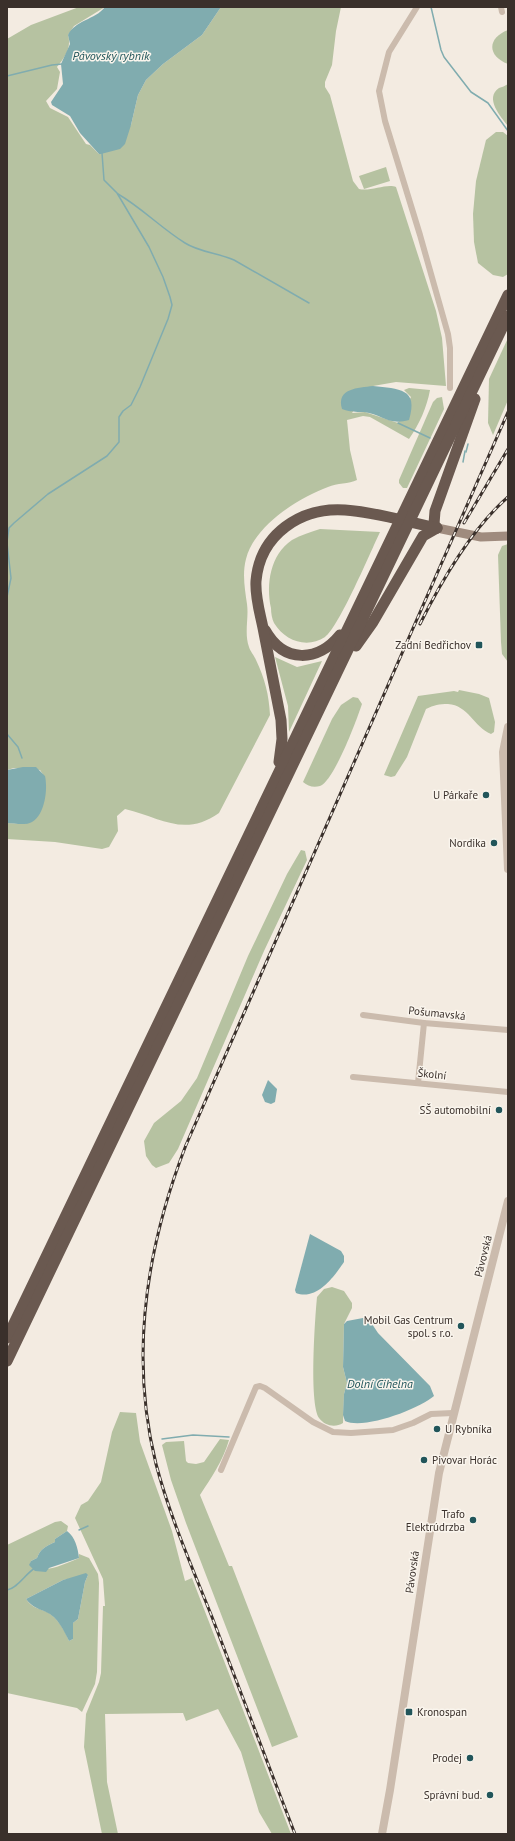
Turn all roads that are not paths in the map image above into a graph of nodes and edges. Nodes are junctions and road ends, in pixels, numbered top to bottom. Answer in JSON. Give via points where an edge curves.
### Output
{"nodes":[{"id":1,"x":417,"y":7,"type":"edge"},
{"id":2,"x":508,"y":295,"type":"edge"},
{"id":3,"x":508,"y":316,"type":"edge"},
{"id":4,"x":486,"y":362,"type":"junction"},
{"id":5,"x":450,"y":388,"type":"dead end"},
{"id":6,"x":441,"y":529,"type":"junction"},
{"id":7,"x":504,"y":536,"type":"edge"},
{"id":8,"x":353,"y":617,"type":"junction"},
{"id":9,"x":262,"y":624,"type":"junction"},
{"id":10,"x":344,"y":659,"type":"junction"},
{"id":11,"x":508,"y":727,"type":"edge"},
{"id":12,"x":271,"y":787,"type":"junction"},
{"id":13,"x":507,"y":830,"type":"edge"},
{"id":14,"x":508,"y":869,"type":"edge"},
{"id":15,"x":363,"y":1015,"type":"dead end"},
{"id":16,"x":424,"y":1023,"type":"junction"},
{"id":17,"x":508,"y":1030,"type":"edge"},
{"id":18,"x":353,"y":1077,"type":"dead end"},
{"id":19,"x":418,"y":1083,"type":"junction"},
{"id":20,"x":508,"y":1092,"type":"edge"},
{"id":21,"x":508,"y":1201,"type":"edge"},
{"id":22,"x":7,"y":1338,"type":"edge"},
{"id":23,"x":7,"y":1361,"type":"edge"},
{"id":24,"x":453,"y":1413,"type":"junction"},
{"id":25,"x":221,"y":1470,"type":"dead end"},
{"id":26,"x":382,"y":1834,"type":"edge"}],
"edges":[{"from":1,"to":5,"type":"street","via":[[389,52],[379,91],[385,121],[448,334]]},
{"from":2,"to":8,"type":"highway"},
{"from":3,"to":4,"type":"highway"},
{"from":4,"to":6,"type":"highway","via":[[435,511],[434,524]]},
{"from":4,"to":10,"type":"highway"},
{"from":6,"to":7,"type":"main road","via":[[481,537]]},
{"from":6,"to":9,"type":"highway","via":[[355,511],[319,511],[304,515],[289,523],[271,542],[261,559],[256,581]]},
{"from":6,"to":10,"type":"highway","via":[[423,536],[373,622]]},
{"from":8,"to":9,"type":"highway","via":[[332,645],[318,654],[300,656],[278,646]]},
{"from":8,"to":12,"type":"highway"},
{"from":9,"to":12,"type":"highway","via":[[282,730],[280,759]]},
{"from":10,"to":23,"type":"highway"},
{"from":11,"to":13,"type":"street","via":[[503,752]]},
{"from":12,"to":22,"type":"highway"},
{"from":13,"to":14,"type":"street"},
{"from":15,"to":16,"type":"street","name":"Pošumavská"},
{"from":16,"to":17,"type":"street","name":"Pošumavská"},
{"from":16,"to":19,"type":"street"},
{"from":18,"to":19,"type":"street","name":"Školní"},
{"from":19,"to":20,"type":"street","name":"Školní"},
{"from":21,"to":24,"type":"street","name":"Pávovská"},
{"from":24,"to":25,"type":"street","via":[[431,1414],[393,1430],[333,1432],[313,1422],[260,1386],[256,1387]]},
{"from":24,"to":26,"type":"street","name":"Pávovská","via":[[436,1486]]}]}
